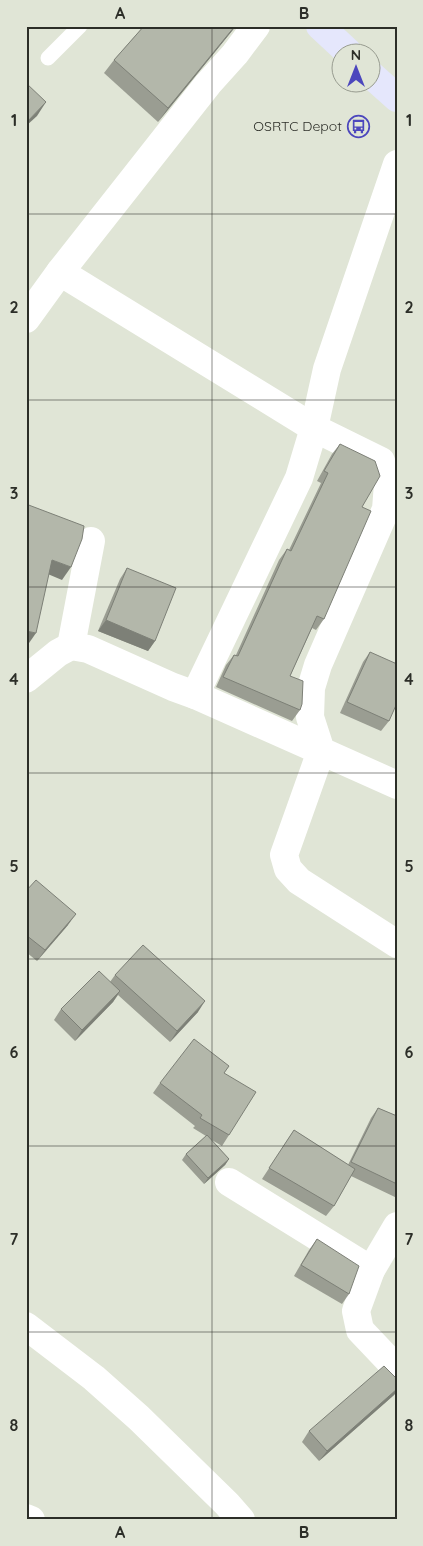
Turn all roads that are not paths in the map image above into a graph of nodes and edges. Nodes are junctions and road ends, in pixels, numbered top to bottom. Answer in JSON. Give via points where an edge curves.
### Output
{"nodes":[{"id":1,"x":80,"y":26,"type":"edge"},
{"id":2,"x":256,"y":26,"type":"edge"},
{"id":3,"x":320,"y":26,"type":"edge"},
{"id":4,"x":337,"y":42,"type":"edge"},
{"id":5,"x":48,"y":58,"type":"dead end"},
{"id":6,"x":380,"y":83,"type":"edge"},
{"id":7,"x":397,"y":98,"type":"edge"},
{"id":8,"x":397,"y":164,"type":"edge"},
{"id":9,"x":60,"y":272,"type":"junction"},
{"id":10,"x":26,"y":319,"type":"edge"},
{"id":11,"x":314,"y":428,"type":"junction"},
{"id":12,"x":91,"y":541,"type":"dead end"},
{"id":13,"x":71,"y":646,"type":"junction"},
{"id":14,"x":26,"y":679,"type":"edge"},
{"id":15,"x":195,"y":695,"type":"junction"},
{"id":16,"x":321,"y":751,"type":"junction"},
{"id":17,"x":397,"y":785,"type":"edge"},
{"id":18,"x":397,"y":944,"type":"edge"},
{"id":19,"x":229,"y":1182,"type":"dead end"},
{"id":20,"x":397,"y":1226,"type":"edge"},
{"id":21,"x":371,"y":1270,"type":"junction"},
{"id":22,"x":26,"y":1326,"type":"edge"},
{"id":23,"x":397,"y":1368,"type":"edge"},
{"id":24,"x":229,"y":1514,"type":"edge"},
{"id":25,"x":26,"y":1518,"type":"edge"},
{"id":26,"x":30,"y":1520,"type":"edge"}],
"edges":[{"from":1,"to":5,"type":"lane"},
{"from":2,"to":9,"type":"street"},
{"from":3,"to":4,"type":"main road"},
{"from":6,"to":7,"type":"main road"},
{"from":8,"to":11,"type":"street","via":[[327,369]]},
{"from":9,"to":10,"type":"street"},
{"from":9,"to":11,"type":"street"},
{"from":11,"to":15,"type":"street","via":[[299,478]]},
{"from":11,"to":16,"type":"street","via":[[381,461],[388,484],[386,509],[310,688],[310,717]]},
{"from":12,"to":13,"type":"street"},
{"from":13,"to":14,"type":"street"},
{"from":13,"to":15,"type":"street","via":[[88,649]]},
{"from":15,"to":16,"type":"street"},
{"from":16,"to":17,"type":"street"},
{"from":16,"to":18,"type":"street","via":[[284,855],[288,869],[299,881]]},
{"from":19,"to":21,"type":"street"},
{"from":20,"to":21,"type":"street"},
{"from":21,"to":23,"type":"street","via":[[356,1311],[360,1330]]},
{"from":22,"to":24,"type":"street","via":[[94,1378],[139,1418]]},
{"from":25,"to":26,"type":"street"}]}
